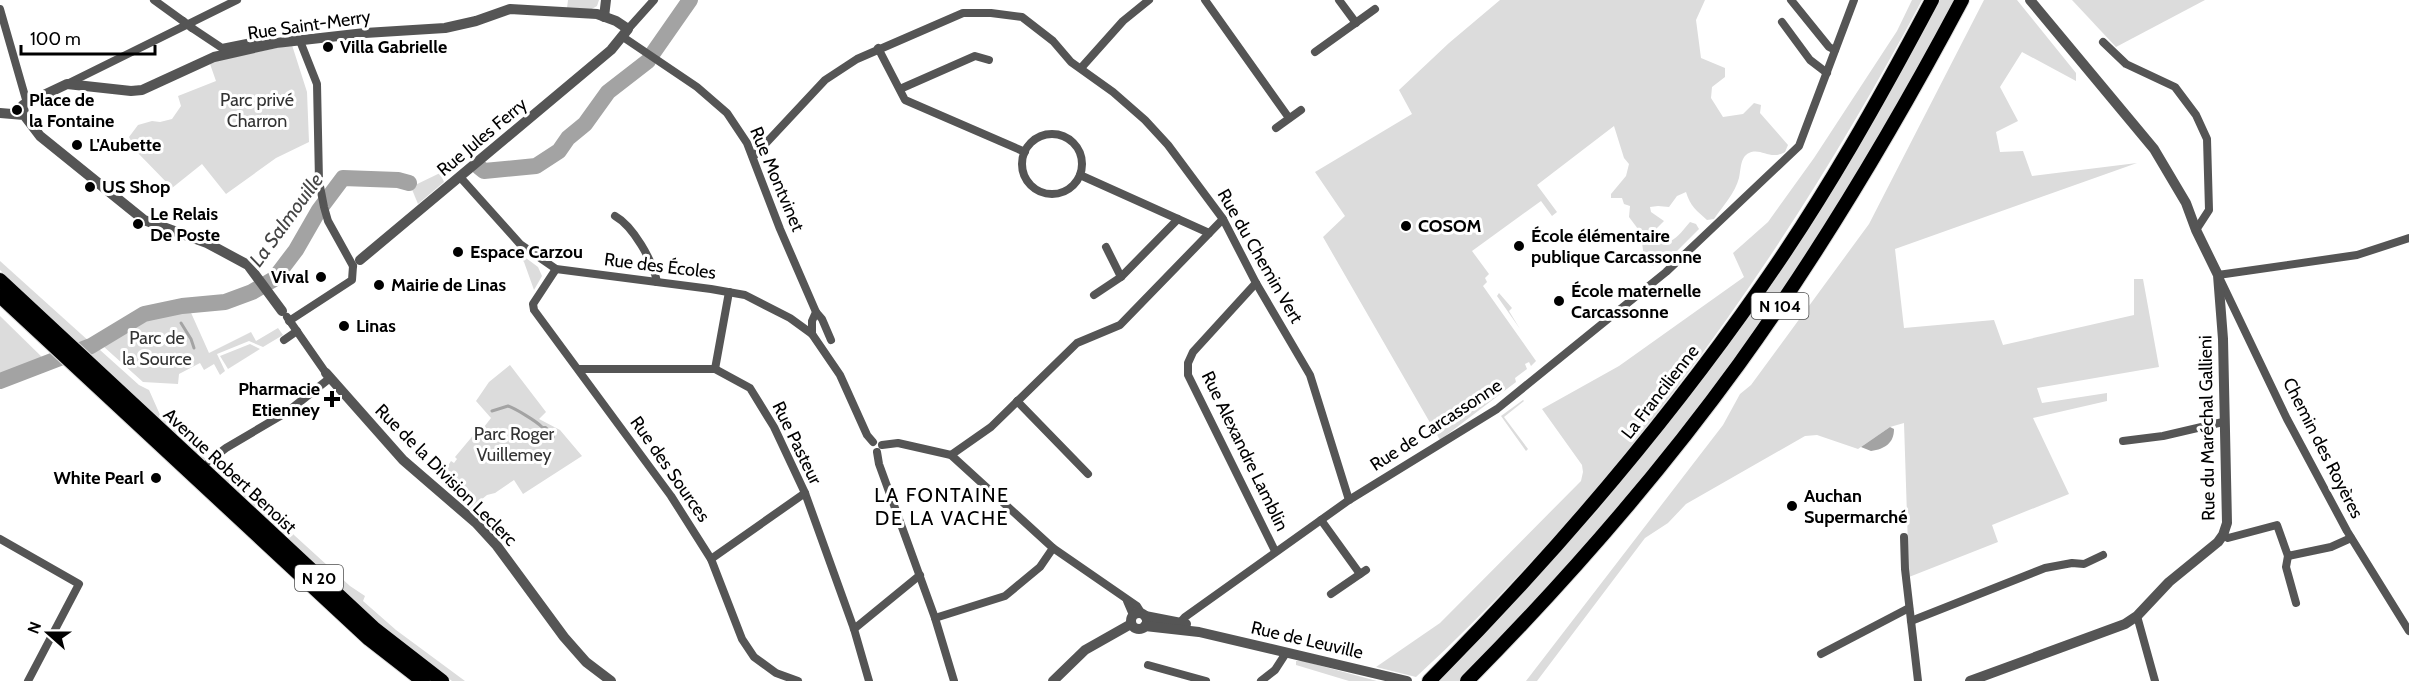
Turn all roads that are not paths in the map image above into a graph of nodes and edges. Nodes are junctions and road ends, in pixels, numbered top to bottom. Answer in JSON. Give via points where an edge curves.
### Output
{"nodes":[{"id":1,"x":154,"y":0,"type":"edge"},
{"id":2,"x":237,"y":0,"type":"edge"},
{"id":3,"x":606,"y":0,"type":"edge"},
{"id":4,"x":654,"y":0,"type":"edge"},
{"id":5,"x":1149,"y":0,"type":"edge"},
{"id":6,"x":1205,"y":0,"type":"edge"},
{"id":7,"x":1339,"y":0,"type":"edge"},
{"id":8,"x":1791,"y":0,"type":"edge"},
{"id":9,"x":1854,"y":0,"type":"edge"},
{"id":10,"x":1932,"y":0,"type":"edge"},
{"id":11,"x":1962,"y":0,"type":"edge"},
{"id":12,"x":2030,"y":0,"type":"edge"},
{"id":13,"x":512,"y":5,"type":"edge"},
{"id":14,"x":0,"y":9,"type":"edge"},
{"id":15,"x":1376,"y":9,"type":"dead end"},
{"id":16,"x":604,"y":17,"type":"junction"},
{"id":17,"x":1782,"y":22,"type":"dead end"},
{"id":18,"x":1356,"y":23,"type":"junction"},
{"id":19,"x":625,"y":33,"type":"junction"},
{"id":20,"x":300,"y":41,"type":"junction"},
{"id":21,"x":2103,"y":42,"type":"dead end"},
{"id":22,"x":276,"y":43,"type":"junction"},
{"id":23,"x":878,"y":48,"type":"junction"},
{"id":24,"x":1835,"y":50,"type":"junction"},
{"id":25,"x":1315,"y":52,"type":"dead end"},
{"id":26,"x":989,"y":60,"type":"dead end"},
{"id":27,"x":1081,"y":68,"type":"junction"},
{"id":28,"x":1827,"y":73,"type":"junction"},
{"id":29,"x":67,"y":84,"type":"junction"},
{"id":30,"x":900,"y":89,"type":"junction"},
{"id":31,"x":25,"y":108,"type":"junction"},
{"id":32,"x":1301,"y":110,"type":"dead end"},
{"id":33,"x":5,"y":112,"type":"edge"},
{"id":34,"x":1289,"y":118,"type":"junction"},
{"id":35,"x":1275,"y":128,"type":"dead end"},
{"id":36,"x":1025,"y":152,"type":"junction"},
{"id":37,"x":753,"y":157,"type":"junction"},
{"id":38,"x":1080,"y":175,"type":"junction"},
{"id":39,"x":460,"y":177,"type":"junction"},
{"id":40,"x":615,"y":216,"type":"dead end"},
{"id":41,"x":1178,"y":219,"type":"junction"},
{"id":42,"x":1224,"y":219,"type":"junction"},
{"id":43,"x":2196,"y":230,"type":"junction"},
{"id":44,"x":1209,"y":234,"type":"junction"},
{"id":45,"x":2409,"y":238,"type":"edge"},
{"id":46,"x":1106,"y":247,"type":"dead end"},
{"id":47,"x":357,"y":263,"type":"junction"},
{"id":48,"x":556,"y":269,"type":"junction"},
{"id":49,"x":2218,"y":275,"type":"junction"},
{"id":50,"x":1121,"y":276,"type":"junction"},
{"id":51,"x":0,"y":280,"type":"edge"},
{"id":52,"x":657,"y":282,"type":"junction"},
{"id":53,"x":1256,"y":283,"type":"junction"},
{"id":54,"x":729,"y":292,"type":"junction"},
{"id":55,"x":1094,"y":295,"type":"dead end"},
{"id":56,"x":0,"y":297,"type":"edge"},
{"id":57,"x":816,"y":312,"type":"junction"},
{"id":58,"x":286,"y":316,"type":"junction"},
{"id":59,"x":297,"y":331,"type":"junction"},
{"id":60,"x":812,"y":334,"type":"junction"},
{"id":61,"x":284,"y":340,"type":"dead end"},
{"id":62,"x":831,"y":340,"type":"dead end"},
{"id":63,"x":62,"y":346,"type":"junction"},
{"id":64,"x":79,"y":362,"type":"junction"},
{"id":65,"x":579,"y":369,"type":"junction"},
{"id":66,"x":715,"y":369,"type":"junction"},
{"id":67,"x":328,"y":376,"type":"junction"},
{"id":68,"x":1017,"y":401,"type":"junction"},
{"id":69,"x":2223,"y":422,"type":"junction"},
{"id":70,"x":2123,"y":441,"type":"dead end"},
{"id":71,"x":877,"y":446,"type":"junction"},
{"id":72,"x":951,"y":455,"type":"junction"},
{"id":73,"x":209,"y":461,"type":"dead end"},
{"id":74,"x":1088,"y":474,"type":"dead end"},
{"id":75,"x":805,"y":493,"type":"junction"},
{"id":76,"x":1349,"y":500,"type":"junction"},
{"id":77,"x":1321,"y":520,"type":"junction"},
{"id":78,"x":2223,"y":535,"type":"junction"},
{"id":79,"x":1904,"y":537,"type":"dead end"},
{"id":80,"x":2351,"y":538,"type":"junction"},
{"id":81,"x":0,"y":539,"type":"edge"},
{"id":82,"x":1053,"y":548,"type":"junction"},
{"id":83,"x":1275,"y":551,"type":"junction"},
{"id":84,"x":2103,"y":555,"type":"dead end"},
{"id":85,"x":2288,"y":556,"type":"junction"},
{"id":86,"x":711,"y":559,"type":"junction"},
{"id":87,"x":920,"y":575,"type":"junction"},
{"id":88,"x":1331,"y":594,"type":"dead end"},
{"id":89,"x":2296,"y":603,"type":"dead end"},
{"id":90,"x":1909,"y":608,"type":"junction"},
{"id":91,"x":2137,"y":616,"type":"junction"},
{"id":92,"x":935,"y":618,"type":"junction"},
{"id":93,"x":1139,"y":619,"type":"junction"},
{"id":94,"x":1911,"y":621,"type":"junction"},
{"id":95,"x":1178,"y":625,"type":"junction"},
{"id":96,"x":854,"y":629,"type":"junction"},
{"id":97,"x":2409,"y":631,"type":"edge"},
{"id":98,"x":1286,"y":653,"type":"junction"},
{"id":99,"x":1821,"y":654,"type":"dead end"},
{"id":100,"x":1148,"y":665,"type":"dead end"},
{"id":101,"x":1181,"y":678,"type":"edge"},
{"id":102,"x":28,"y":681,"type":"edge"},
{"id":103,"x":423,"y":681,"type":"edge"},
{"id":104,"x":442,"y":681,"type":"edge"},
{"id":105,"x":611,"y":681,"type":"edge"},
{"id":106,"x":798,"y":681,"type":"edge"},
{"id":107,"x":869,"y":681,"type":"edge"},
{"id":108,"x":954,"y":681,"type":"edge"},
{"id":109,"x":1053,"y":681,"type":"edge"},
{"id":110,"x":1206,"y":681,"type":"edge"},
{"id":111,"x":1261,"y":681,"type":"edge"},
{"id":112,"x":1407,"y":681,"type":"edge"},
{"id":113,"x":1429,"y":681,"type":"edge"},
{"id":114,"x":1467,"y":681,"type":"edge"},
{"id":115,"x":1918,"y":681,"type":"edge"},
{"id":116,"x":1970,"y":681,"type":"edge"},
{"id":117,"x":2155,"y":681,"type":"edge"}],
"edges":[{"from":1,"to":22,"type":"street","bridge":true,"via":[[221,47],[266,39]]},
{"from":2,"to":29,"type":"street"},
{"from":3,"to":16,"type":"street"},
{"from":4,"to":19,"type":"street"},
{"from":5,"to":27,"type":"street","via":[[1123,21]]},
{"from":6,"to":34,"type":"street"},
{"from":7,"to":18,"type":"street"},
{"from":8,"to":24,"type":"street"},
{"from":9,"to":24,"type":"street","name":"Rue de Carcassonne"},
{"from":10,"to":113,"type":"main road","name":"La Francilienne","number":"N 104","via":[[1867,121],[1761,287],[1717,348],[1578,522]]},
{"from":11,"to":114,"type":"main road","number":"N 104","via":[[1844,207],[1738,364],[1605,533]]},
{"from":12,"to":43,"type":"street","via":[[2154,149],[2178,187]]},
{"from":13,"to":16,"type":"street","name":"Rue Saint-Merry"},
{"from":13,"to":20,"type":"street","name":"Rue Saint-Merry","via":[[476,21],[445,28]]},
{"from":14,"to":31,"type":"street"},
{"from":15,"to":18,"type":"street"},
{"from":16,"to":19,"type":"street","name":"Rue Saint-Merry","via":[[616,21]]},
{"from":17,"to":28,"type":"street","via":[[1810,60]]},
{"from":18,"to":25,"type":"street"},
{"from":19,"to":37,"type":"street","name":"Rue Montvinet","via":[[640,50],[697,87],[727,113]]},
{"from":19,"to":39,"type":"street","name":"Rue Jules Ferry","via":[[611,50]]},
{"from":20,"to":22,"type":"street","name":"Rue Saint-Merry"},
{"from":20,"to":47,"type":"street","via":[[317,84],[319,181],[328,221]]},
{"from":21,"to":43,"type":"street","via":[[2126,64],[2175,87],[2196,115],[2207,139],[2209,210]]},
{"from":22,"to":29,"type":"street","name":"Rue Saint-Merry","via":[[214,57],[142,90]]},
{"from":23,"to":27,"type":"street","name":"Rue du Chemin Vert","via":[[963,13],[991,13],[1022,17]]},
{"from":23,"to":30,"type":"street"},
{"from":23,"to":37,"type":"street","name":"Rue du Chemin Vert","via":[[825,80]]},
{"from":24,"to":28,"type":"street","name":"Rue de Carcassonne"},
{"from":26,"to":30,"type":"street","via":[[975,56]]},
{"from":27,"to":42,"type":"street","name":"Rue du Chemin Vert","via":[[1145,120]]},
{"from":28,"to":76,"type":"street","name":"Rue de Carcassonne","via":[[1799,146],[1666,272],[1497,409]]},
{"from":29,"to":31,"type":"street"},
{"from":30,"to":36,"type":"street","via":[[905,100]]},
{"from":31,"to":33,"type":"street"},
{"from":31,"to":58,"type":"street","name":"Rue de la Division Leclerc","via":[[40,136],[144,220],[207,243],[248,265]]},
{"from":32,"to":34,"type":"street"},
{"from":34,"to":35,"type":"street"},
{"from":36,"to":38,"type":"street","via":[[1039,138],[1059,135],[1076,146],[1082,165]]},
{"from":36,"to":38,"type":"street","via":[[1023,171],[1041,192],[1060,193]]},
{"from":37,"to":57,"type":"street","name":"Rue Montvinet"},
{"from":38,"to":41,"type":"street"},
{"from":39,"to":47,"type":"street","name":"Rue Jules Ferry"},
{"from":39,"to":48,"type":"street","name":"Rue des Écoles","via":[[520,244]]},
{"from":40,"to":52,"type":"street","via":[[626,222],[654,268]]},
{"from":41,"to":44,"type":"street"},
{"from":41,"to":50,"type":"street"},
{"from":42,"to":44,"type":"street"},
{"from":42,"to":53,"type":"street","name":"Rue du Chemin Vert"},
{"from":43,"to":49,"type":"street"},
{"from":44,"to":68,"type":"street","via":[[1120,325],[1077,343]]},
{"from":45,"to":49,"type":"street","via":[[2357,255]]},
{"from":46,"to":50,"type":"street"},
{"from":47,"to":58,"type":"street","via":[[352,280]]},
{"from":48,"to":52,"type":"street","name":"Rue des Écoles"},
{"from":48,"to":65,"type":"street","name":"Rue des Sources","via":[[533,304],[534,310]]},
{"from":49,"to":69,"type":"street","name":"Rue du Maréchal Gallieni"},
{"from":49,"to":80,"type":"street","name":"Chemin des Royères","via":[[2287,419]]},
{"from":50,"to":55,"type":"street"},
{"from":51,"to":63,"type":"main road","name":"Avenue Robert Benoist","number":"N 20"},
{"from":52,"to":54,"type":"street","name":"Rue des Écoles"},
{"from":53,"to":76,"type":"street","name":"Rue du Chemin Vert","via":[[1310,375]]},
{"from":53,"to":83,"type":"street","name":"Rue Alexandre Lamblin","via":[[1194,352],[1188,363],[1188,375]]},
{"from":54,"to":60,"type":"street","name":"Rue des Écoles","via":[[761,302]]},
{"from":54,"to":66,"type":"street"},
{"from":56,"to":63,"type":"main road","name":"Avenue Robert Benoist","number":"N 20"},
{"from":57,"to":60,"type":"street"},
{"from":57,"to":62,"type":"street","name":"Rue Montvinet"},
{"from":58,"to":59,"type":"street","name":"Rue de la Division Leclerc"},
{"from":59,"to":61,"type":"street"},
{"from":59,"to":67,"type":"street","name":"Rue de la Division Leclerc"},
{"from":60,"to":71,"type":"street","via":[[840,375],[867,435]]},
{"from":63,"to":64,"type":"main road","name":"Avenue Robert Benoist","number":"N 20"},
{"from":64,"to":103,"type":"main road","name":"Avenue Robert Benoist","number":"N 20","via":[[369,639]]},
{"from":64,"to":104,"type":"main road","name":"Avenue Robert Benoist","number":"N 20","via":[[375,629]]},
{"from":65,"to":66,"type":"street","name":"Rue Pasteur"},
{"from":65,"to":86,"type":"street","name":"Rue des Sources","via":[[671,496]]},
{"from":66,"to":75,"type":"street","name":"Rue Pasteur","via":[[750,388]]},
{"from":67,"to":73,"type":"street","via":[[287,412]]},
{"from":67,"to":105,"type":"street","name":"Rue de la Division Leclerc","via":[[403,460],[476,523],[564,637],[586,662]]},
{"from":68,"to":72,"type":"street","via":[[991,427]]},
{"from":68,"to":74,"type":"street"},
{"from":69,"to":70,"type":"street"},
{"from":69,"to":78,"type":"street","name":"Rue du Maréchal Gallieni","via":[[2227,510]]},
{"from":71,"to":72,"type":"street","via":[[898,443]]},
{"from":71,"to":87,"type":"street","via":[[879,464]]},
{"from":72,"to":82,"type":"street"},
{"from":75,"to":86,"type":"street"},
{"from":75,"to":96,"type":"street","name":"Rue Pasteur"},
{"from":76,"to":77,"type":"street","name":"Rue de Carcassonne"},
{"from":77,"to":83,"type":"street","name":"Rue de Carcassonne"},
{"from":77,"to":88,"type":"street","via":[[1363,572]]},
{"from":78,"to":85,"type":"street","via":[[2228,538],[2277,525]]},
{"from":78,"to":91,"type":"street","name":"Rue du Maréchal Gallieni"},
{"from":79,"to":90,"type":"street"},
{"from":80,"to":85,"type":"street","via":[[2331,548]]},
{"from":80,"to":97,"type":"street","name":"Chemin des Royères"},
{"from":81,"to":102,"type":"street","via":[[79,584]]},
{"from":82,"to":92,"type":"street","via":[[1040,567],[1005,596]]},
{"from":82,"to":93,"type":"street","via":[[1137,606]]},
{"from":83,"to":95,"type":"street","name":"Rue de Carcassonne"},
{"from":84,"to":94,"type":"street","via":[[2084,564],[2045,568]]},
{"from":85,"to":89,"type":"street","via":[[2286,567]]},
{"from":86,"to":106,"type":"street","name":"Rue des Sources","via":[[742,639],[754,657],[776,673]]},
{"from":87,"to":92,"type":"street"},
{"from":87,"to":96,"type":"street"},
{"from":90,"to":94,"type":"street"},
{"from":90,"to":99,"type":"street"},
{"from":91,"to":116,"type":"street","name":"Rue du Maréchal Gallieni","via":[[2125,624]]},
{"from":91,"to":117,"type":"street"},
{"from":92,"to":108,"type":"street"},
{"from":93,"to":95,"type":"street","name":"Rue de Leuville"},
{"from":93,"to":109,"type":"street","via":[[1085,650]]},
{"from":94,"to":115,"type":"street"},
{"from":95,"to":98,"type":"street","name":"Rue de Leuville"},
{"from":96,"to":107,"type":"street","name":"Rue Pasteur"},
{"from":98,"to":111,"type":"street","via":[[1275,670]]},
{"from":98,"to":112,"type":"street","name":"Rue de Leuville"},
{"from":100,"to":101,"type":"street"},
{"from":101,"to":110,"type":"street"}]}
